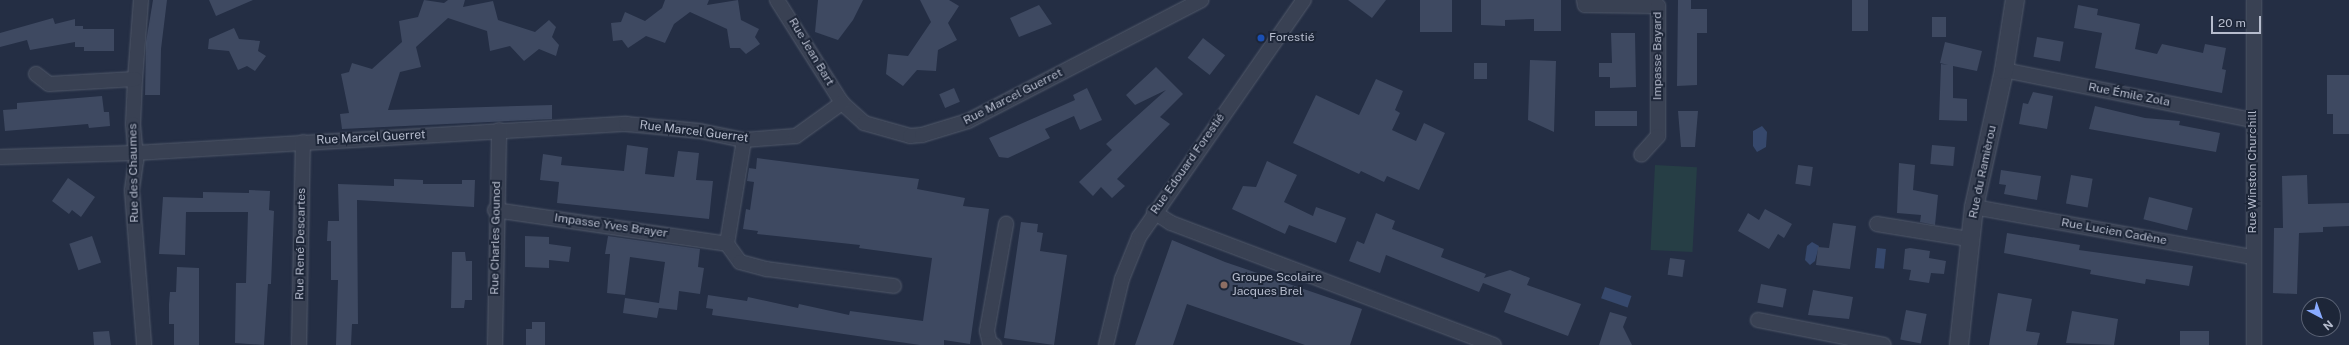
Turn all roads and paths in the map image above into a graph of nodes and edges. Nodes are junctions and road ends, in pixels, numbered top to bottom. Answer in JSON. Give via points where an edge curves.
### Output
{"nodes":[{"id":1,"x":141,"y":0,"type":"edge"},
{"id":2,"x":1201,"y":0,"type":"edge"},
{"id":3,"x":1584,"y":0,"type":"edge"},
{"id":4,"x":2015,"y":0,"type":"edge"},
{"id":5,"x":2254,"y":0,"type":"edge"},
{"id":6,"x":1301,"y":1,"type":"edge"},
{"id":7,"x":781,"y":2,"type":"edge"},
{"id":8,"x":2004,"y":70,"type":"junction"},
{"id":9,"x":36,"y":74,"type":"dead end"},
{"id":10,"x":135,"y":79,"type":"junction"},
{"id":11,"x":842,"y":103,"type":"junction"},
{"id":12,"x":2253,"y":120,"type":"junction"},
{"id":13,"x":499,"y":130,"type":"junction"},
{"id":14,"x":744,"y":140,"type":"junction"},
{"id":15,"x":303,"y":142,"type":"junction"},
{"id":16,"x":135,"y":153,"type":"junction"},
{"id":17,"x":1641,"y":156,"type":"dead end"},
{"id":18,"x":0,"y":157,"type":"edge"},
{"id":19,"x":1974,"y":208,"type":"junction"},
{"id":20,"x":495,"y":210,"type":"junction"},
{"id":21,"x":1154,"y":212,"type":"junction"},
{"id":22,"x":1006,"y":224,"type":"dead end"},
{"id":23,"x":1877,"y":224,"type":"dead end"},
{"id":24,"x":1970,"y":240,"type":"junction"},
{"id":25,"x":727,"y":244,"type":"junction"},
{"id":26,"x":2253,"y":257,"type":"junction"},
{"id":27,"x":894,"y":286,"type":"dead end"},
{"id":28,"x":1758,"y":320,"type":"dead end"},
{"id":29,"x":144,"y":345,"type":"edge"},
{"id":30,"x":299,"y":345,"type":"edge"},
{"id":31,"x":495,"y":345,"type":"edge"},
{"id":32,"x":994,"y":345,"type":"edge"},
{"id":33,"x":1106,"y":345,"type":"edge"},
{"id":34,"x":1494,"y":345,"type":"edge"},
{"id":35,"x":1884,"y":345,"type":"edge"},
{"id":36,"x":1959,"y":345,"type":"edge"},
{"id":37,"x":2254,"y":345,"type":"edge"}],
"edges":[{"from":1,"to":10,"type":"street","name":"Rue des Chaumes"},
{"from":2,"to":11,"type":"street","name":"Rue Marcel Guerret","via":[[968,121],[922,135],[876,128],[864,123]]},
{"from":3,"to":17,"type":"street","name":"Impasse Bayard","via":[[1585,5],[1658,6],[1658,136]]},
{"from":4,"to":8,"type":"street","name":"Rue du Ramièrou"},
{"from":5,"to":12,"type":"street","name":"Rue Winston Churchill"},
{"from":6,"to":21,"type":"street","name":"Rue Edouard Forestié"},
{"from":7,"to":11,"type":"street","name":"Rue Jean Bart"},
{"from":8,"to":12,"type":"street","name":"Rue Émile Zola"},
{"from":8,"to":19,"type":"street","name":"Rue du Ramièrou"},
{"from":9,"to":10,"type":"street","via":[[49,84]]},
{"from":10,"to":16,"type":"street","name":"Rue des Chaumes"},
{"from":11,"to":14,"type":"street","name":"Rue Marcel Guerret","via":[[796,136]]},
{"from":12,"to":26,"type":"street","name":"Rue Winston Churchill"},
{"from":13,"to":14,"type":"street","name":"Rue Marcel Guerret","via":[[626,124],[700,131]]},
{"from":13,"to":15,"type":"street","name":"Rue Marcel Guerret"},
{"from":13,"to":20,"type":"street","name":"Rue Charles Gounod"},
{"from":14,"to":25,"type":"street"},
{"from":15,"to":16,"type":"street","name":"Rue Marcel Guerret"},
{"from":15,"to":30,"type":"street","name":"Rue René Descartes"},
{"from":16,"to":18,"type":"street","name":"Rue Marcel Guerret"},
{"from":16,"to":29,"type":"street","name":"Rue des Chaumes","via":[[132,191]]},
{"from":19,"to":24,"type":"street","name":"Rue du Ramièrou"},
{"from":19,"to":26,"type":"street","name":"Rue Lucien Cadène"},
{"from":20,"to":25,"type":"street","name":"Impasse Yves Brayer"},
{"from":20,"to":31,"type":"street","name":"Rue Charles Gounod"},
{"from":21,"to":33,"type":"street","name":"Rue Edouard Forestié","via":[[1139,237],[1122,279]]},
{"from":21,"to":34,"type":"street","via":[[1178,226]]},
{"from":22,"to":32,"type":"street","via":[[987,331],[990,344]]},
{"from":23,"to":24,"type":"street"},
{"from":24,"to":36,"type":"street","name":"Rue du Ramièrou"},
{"from":25,"to":27,"type":"street","via":[[740,262],[766,269]]},
{"from":26,"to":37,"type":"street","name":"Rue Winston Churchill"},
{"from":28,"to":35,"type":"street"}]}
